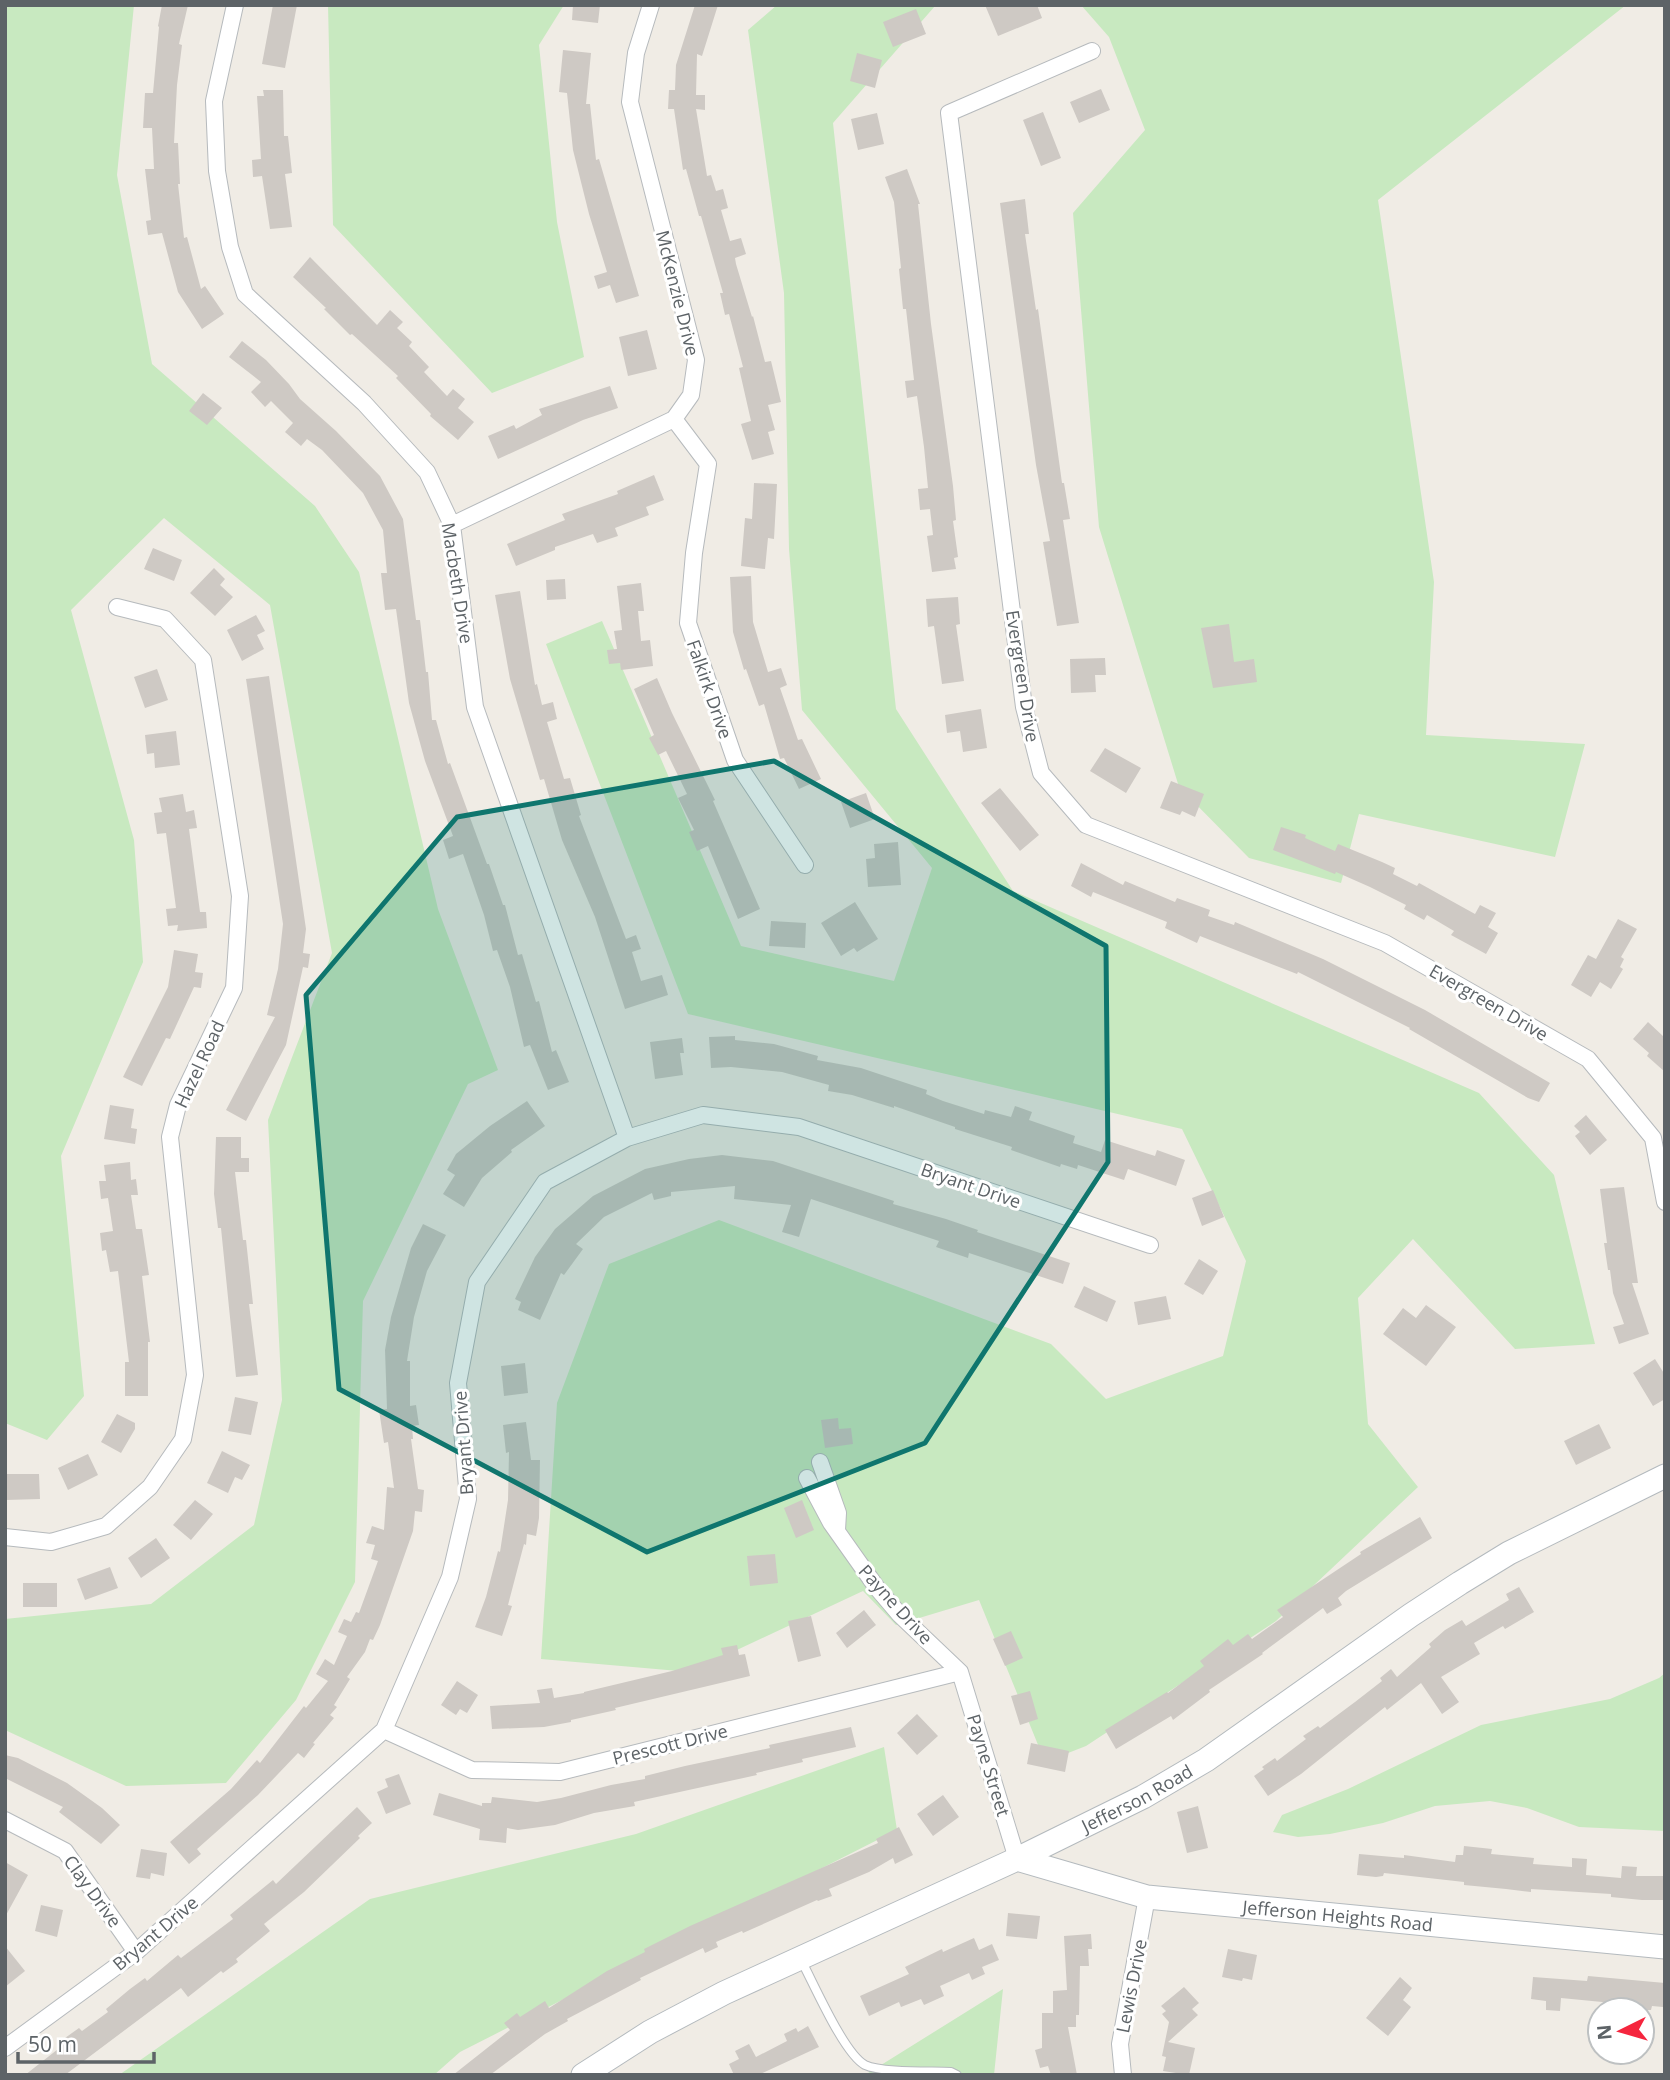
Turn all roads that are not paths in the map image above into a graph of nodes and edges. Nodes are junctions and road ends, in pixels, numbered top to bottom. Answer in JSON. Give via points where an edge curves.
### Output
{"nodes":[{"id":1,"x":235,"y":5,"type":"edge"},
{"id":2,"x":651,"y":5,"type":"edge"},
{"id":3,"x":1092,"y":51,"type":"dead end"},
{"id":4,"x":674,"y":419,"type":"junction"},
{"id":5,"x":452,"y":526,"type":"junction"},
{"id":6,"x":117,"y":607,"type":"dead end"},
{"id":7,"x":805,"y":865,"type":"dead end"},
{"id":8,"x":626,"y":1138,"type":"junction"},
{"id":9,"x":1665,"y":1202,"type":"edge"},
{"id":10,"x":1150,"y":1245,"type":"dead end"},
{"id":11,"x":820,"y":1462,"type":"dead end"},
{"id":12,"x":1665,"y":1476,"type":"edge"},
{"id":13,"x":807,"y":1478,"type":"dead end"},
{"id":14,"x":837,"y":1532,"type":"junction"},
{"id":15,"x":5,"y":1537,"type":"edge"},
{"id":16,"x":960,"y":1672,"type":"junction"},
{"id":17,"x":384,"y":1730,"type":"junction"},
{"id":18,"x":5,"y":1819,"type":"edge"},
{"id":19,"x":1017,"y":1859,"type":"junction"},
{"id":20,"x":1147,"y":1897,"type":"junction"},
{"id":21,"x":1665,"y":1947,"type":"edge"},
{"id":22,"x":136,"y":1952,"type":"junction"},
{"id":23,"x":801,"y":1958,"type":"junction"},
{"id":24,"x":5,"y":2048,"type":"edge"},
{"id":25,"x":583,"y":2075,"type":"edge"},
{"id":26,"x":957,"y":2075,"type":"edge"},
{"id":27,"x":1123,"y":2075,"type":"edge"}],
"edges":[{"from":1,"to":5,"type":"street","name":"Macbeth Drive","via":[[214,101],[217,171],[230,247],[245,294],[363,403],[427,472]]},
{"from":2,"to":4,"type":"street","name":"McKenzie Drive","via":[[636,53],[630,102],[696,360],[691,396]]},
{"from":3,"to":9,"type":"street","name":"Evergreen Drive","via":[[949,113],[1024,707],[1041,773],[1086,825],[1385,943],[1588,1059],[1653,1138]]},
{"from":4,"to":5,"type":"street"},
{"from":4,"to":7,"type":"street","name":"Falkirk Drive","via":[[708,464],[688,623],[735,760]]},
{"from":5,"to":8,"type":"street","name":"Macbeth Drive","via":[[475,708]]},
{"from":6,"to":15,"type":"street","name":"Hazel Road","via":[[165,619],[203,660],[240,897],[234,988],[178,1105],[170,1138],[195,1375],[183,1439],[150,1488],[106,1526],[51,1542]]},
{"from":8,"to":10,"type":"street","name":"Bryant Drive","via":[[703,1115],[799,1127]]},
{"from":8,"to":17,"type":"street","name":"Bryant Drive","via":[[545,1182],[477,1282],[458,1383],[468,1499],[450,1577]]},
{"from":11,"to":14,"type":"street","name":"Payne Drive","via":[[838,1513]]},
{"from":12,"to":19,"type":"street","name":"Jefferson Road","via":[[1509,1553],[1411,1615],[1206,1760],[1143,1797]]},
{"from":13,"to":14,"type":"street","name":"Payne Drive"},
{"from":14,"to":16,"type":"street","name":"Payne Drive","via":[[900,1615]]},
{"from":16,"to":17,"type":"street","name":"Prescott Drive","via":[[560,1772],[472,1770]]},
{"from":16,"to":19,"type":"street","name":"Payne Street"},
{"from":17,"to":22,"type":"street","name":"Bryant Drive"},
{"from":18,"to":22,"type":"street","name":"Clay Drive","via":[[65,1852]]},
{"from":19,"to":20,"type":"street","name":"Jefferson Heights Road"},
{"from":19,"to":23,"type":"street","name":"Jefferson Road"},
{"from":20,"to":21,"type":"street","name":"Jefferson Heights Road"},
{"from":20,"to":27,"type":"street","name":"Lewis Drive","via":[[1120,2044]]},
{"from":22,"to":24,"type":"street","name":"Bryant Drive"},
{"from":23,"to":25,"type":"street","name":"Jefferson Road","via":[[650,2032]]},
{"from":23,"to":26,"type":"lane","via":[[852,2055],[867,2066]]}]}
